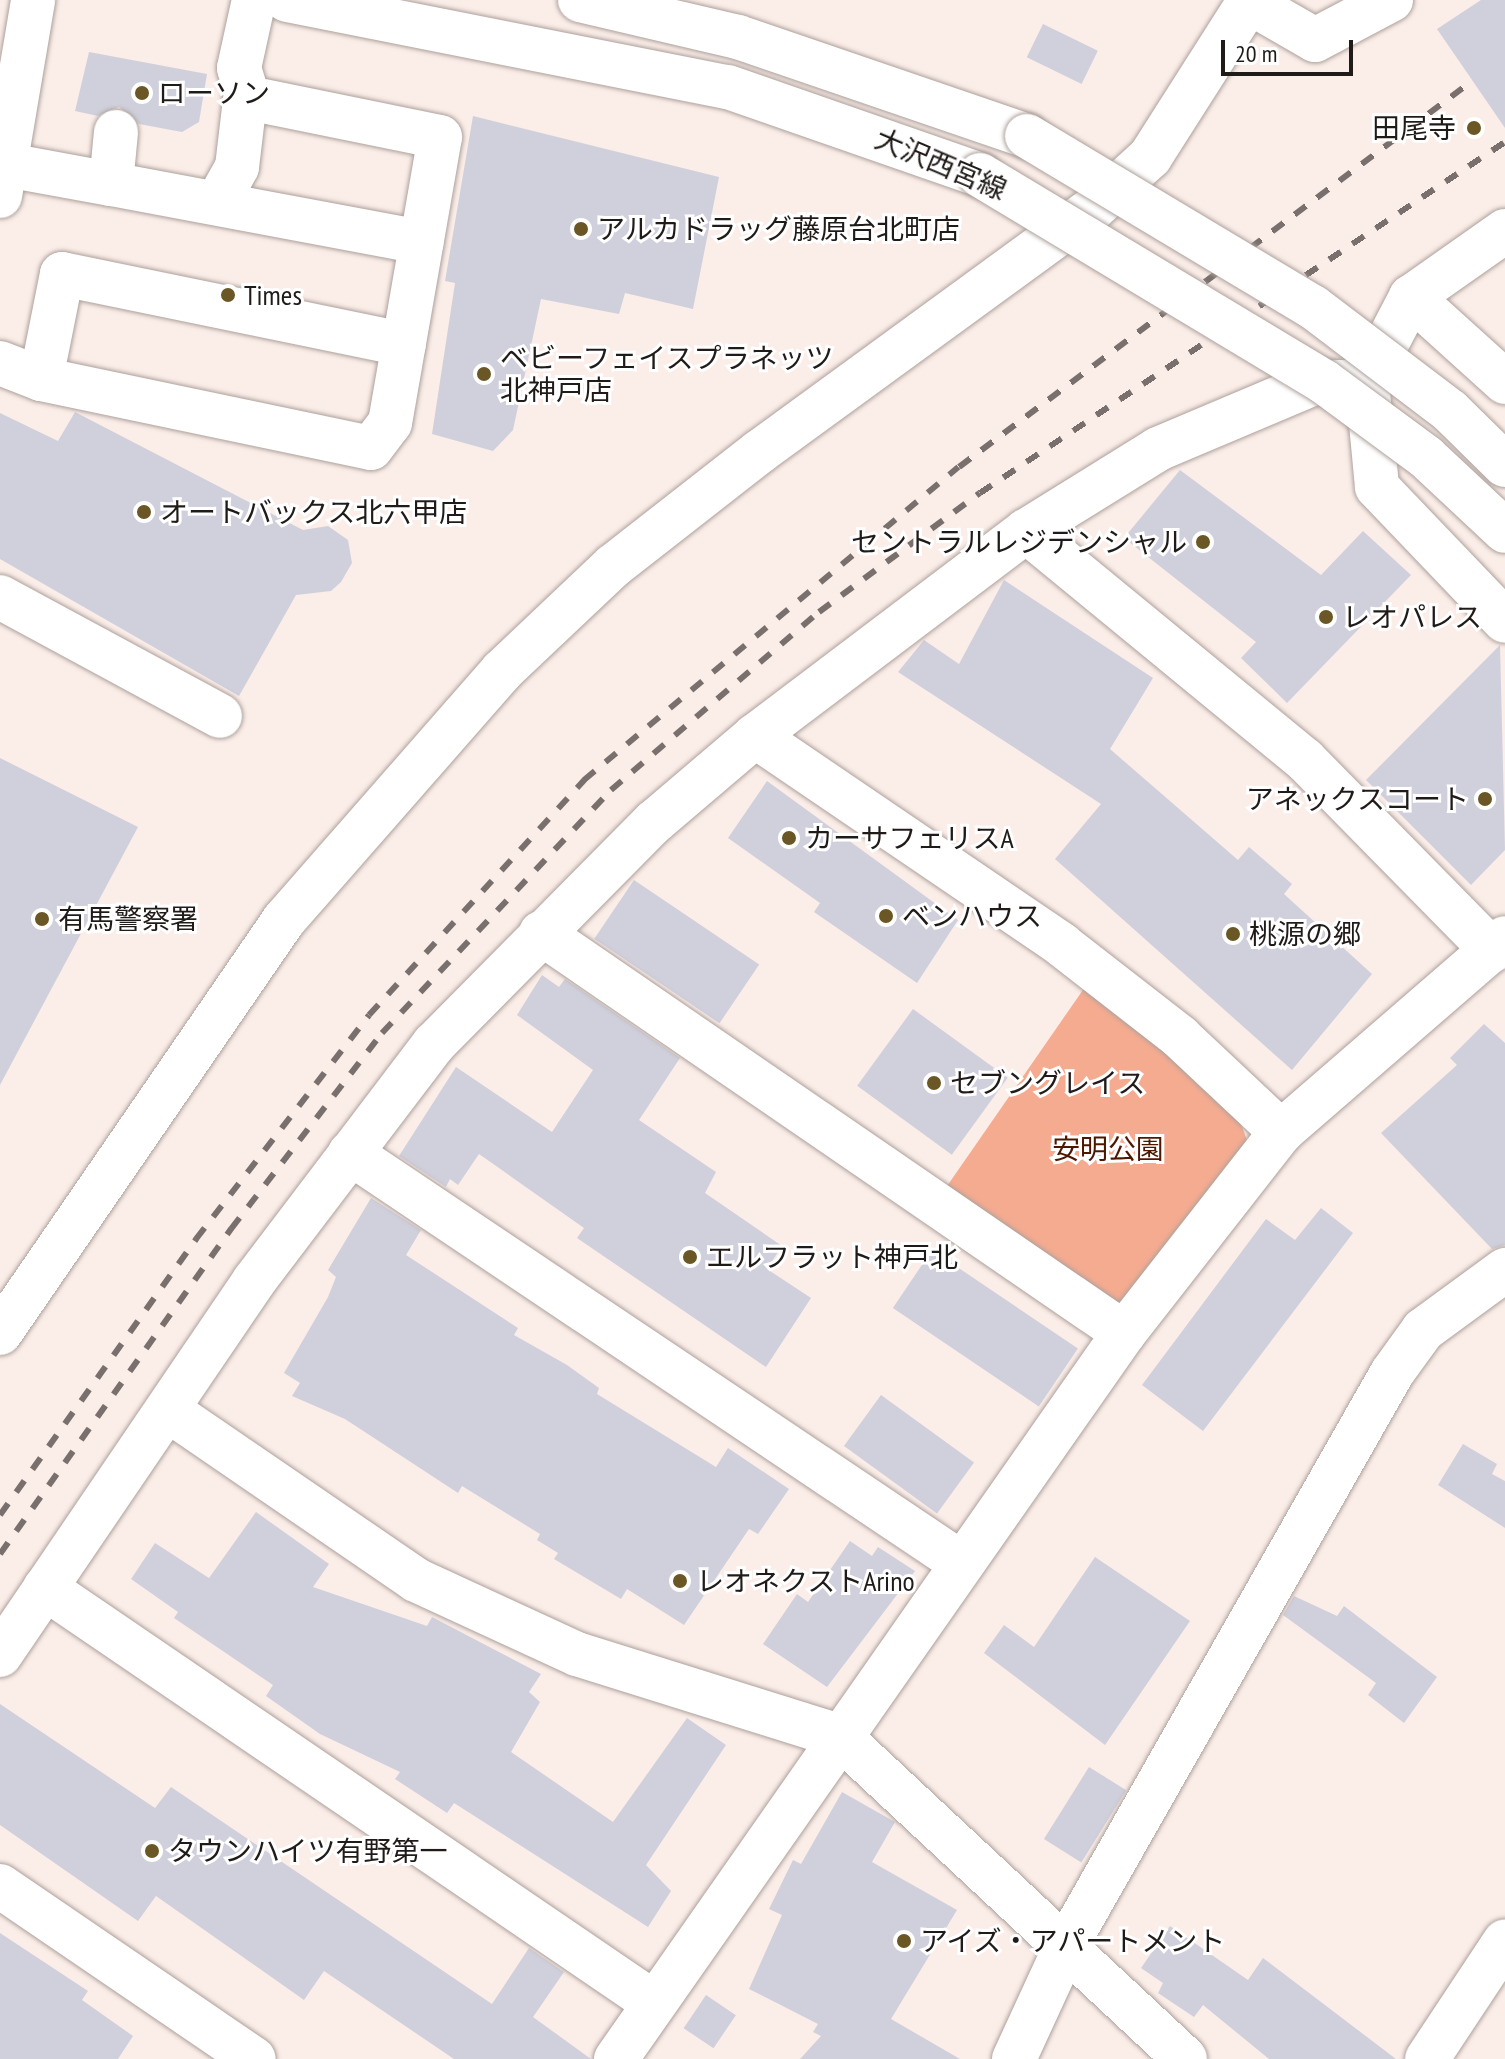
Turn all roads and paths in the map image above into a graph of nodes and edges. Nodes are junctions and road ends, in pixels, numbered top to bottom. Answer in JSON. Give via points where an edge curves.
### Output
{"nodes":[{"id":1,"x":33,"y":0,"type":"edge"},
{"id":2,"x":254,"y":0,"type":"edge"},
{"id":3,"x":287,"y":0,"type":"edge"},
{"id":4,"x":580,"y":0,"type":"edge"},
{"id":5,"x":1391,"y":0,"type":"edge"},
{"id":6,"x":1249,"y":1,"type":"edge"},
{"id":7,"x":251,"y":84,"type":"junction"},
{"id":8,"x":116,"y":132,"type":"dead end"},
{"id":9,"x":3,"y":180,"type":"edge"},
{"id":10,"x":111,"y":184,"type":"junction"},
{"id":11,"x":217,"y":203,"type":"junction"},
{"id":12,"x":1505,"y":231,"type":"edge"},
{"id":13,"x":422,"y":242,"type":"junction"},
{"id":14,"x":1411,"y":297,"type":"junction"},
{"id":15,"x":404,"y":344,"type":"junction"},
{"id":16,"x":0,"y":363,"type":"edge"},
{"id":17,"x":41,"y":379,"type":"junction"},
{"id":18,"x":1367,"y":381,"type":"junction"},
{"id":19,"x":1505,"y":382,"type":"edge"},
{"id":20,"x":1505,"y":465,"type":"edge"},
{"id":21,"x":1026,"y":531,"type":"junction"},
{"id":22,"x":1505,"y":531,"type":"edge"},
{"id":23,"x":0,"y":597,"type":"edge"},
{"id":24,"x":1505,"y":621,"type":"edge"},
{"id":25,"x":220,"y":716,"type":"dead end"},
{"id":26,"x":755,"y":736,"type":"junction"},
{"id":27,"x":541,"y":933,"type":"junction"},
{"id":28,"x":1499,"y":944,"type":"edge"},
{"id":29,"x":1281,"y":1132,"type":"junction"},
{"id":30,"x":350,"y":1153,"type":"junction"},
{"id":31,"x":1505,"y":1270,"type":"edge"},
{"id":32,"x":6,"y":1312,"type":"edge"},
{"id":33,"x":1124,"y":1333,"type":"junction"},
{"id":34,"x":168,"y":1410,"type":"junction"},
{"id":35,"x":961,"y":1563,"type":"junction"},
{"id":36,"x":45,"y":1588,"type":"junction"},
{"id":37,"x":0,"y":1655,"type":"edge"},
{"id":38,"x":839,"y":1736,"type":"junction"},
{"id":39,"x":0,"y":1886,"type":"edge"},
{"id":40,"x":1505,"y":1941,"type":"edge"},
{"id":41,"x":1066,"y":1946,"type":"junction"},
{"id":42,"x":654,"y":2003,"type":"junction"},
{"id":43,"x":254,"y":2059,"type":"edge"},
{"id":44,"x":616,"y":2059,"type":"edge"},
{"id":45,"x":1014,"y":2059,"type":"edge"},
{"id":46,"x":1185,"y":2059,"type":"edge"},
{"id":47,"x":1427,"y":2059,"type":"edge"}],
"edges":[{"from":1,"to":9,"type":"street"},
{"from":2,"to":7,"type":"street"},
{"from":3,"to":22,"type":"street","name":"大沢西宮線","bridge":true,"via":[[728,87],[980,175],[1323,381],[1426,457]]},
{"from":4,"to":20,"type":"street","name":"大沢西宮線","bridge":true,"via":[[738,37],[1027,136],[1313,307],[1450,411]]},
{"from":5,"to":6,"type":"street","via":[[1315,40]]},
{"from":6,"to":32,"type":"street","via":[[1150,157],[1094,208],[746,462],[613,566],[502,671],[284,920]]},
{"from":7,"to":11,"type":"street","via":[[222,88],[212,159]]},
{"from":7,"to":13,"type":"street","via":[[440,137]]},
{"from":8,"to":10,"type":"street"},
{"from":9,"to":10,"type":"street"},
{"from":10,"to":11,"type":"street"},
{"from":11,"to":13,"type":"street"},
{"from":12,"to":14,"type":"street"},
{"from":13,"to":15,"type":"street"},
{"from":14,"to":18,"type":"street"},
{"from":14,"to":19,"type":"street"},
{"from":15,"to":17,"type":"street","via":[[390,423],[371,448]]},
{"from":15,"to":17,"type":"street","via":[[62,274]]},
{"from":16,"to":17,"type":"street"},
{"from":18,"to":21,"type":"street","via":[[1314,383],[1279,395],[1158,449]]},
{"from":18,"to":24,"type":"street","via":[[1377,487]]},
{"from":21,"to":26,"type":"street"},
{"from":21,"to":28,"type":"street","via":[[1305,760]]},
{"from":23,"to":25,"type":"street"},
{"from":26,"to":27,"type":"street"},
{"from":26,"to":29,"type":"street","via":[[1062,945],[1180,1037]]},
{"from":27,"to":30,"type":"street","via":[[434,1044]]},
{"from":27,"to":33,"type":"street"},
{"from":28,"to":29,"type":"street"},
{"from":29,"to":33,"type":"street"},
{"from":30,"to":34,"type":"street"},
{"from":30,"to":35,"type":"street"},
{"from":31,"to":41,"type":"street","via":[[1423,1330],[1392,1373]]},
{"from":33,"to":35,"type":"street"},
{"from":34,"to":36,"type":"street"},
{"from":34,"to":38,"type":"street","via":[[416,1580],[577,1654]]},
{"from":35,"to":38,"type":"street"},
{"from":36,"to":37,"type":"street"},
{"from":36,"to":42,"type":"street"},
{"from":38,"to":41,"type":"street"},
{"from":38,"to":42,"type":"street"},
{"from":39,"to":43,"type":"street"},
{"from":40,"to":47,"type":"street"},
{"from":41,"to":45,"type":"street"},
{"from":41,"to":46,"type":"street"},
{"from":42,"to":44,"type":"street"}]}
